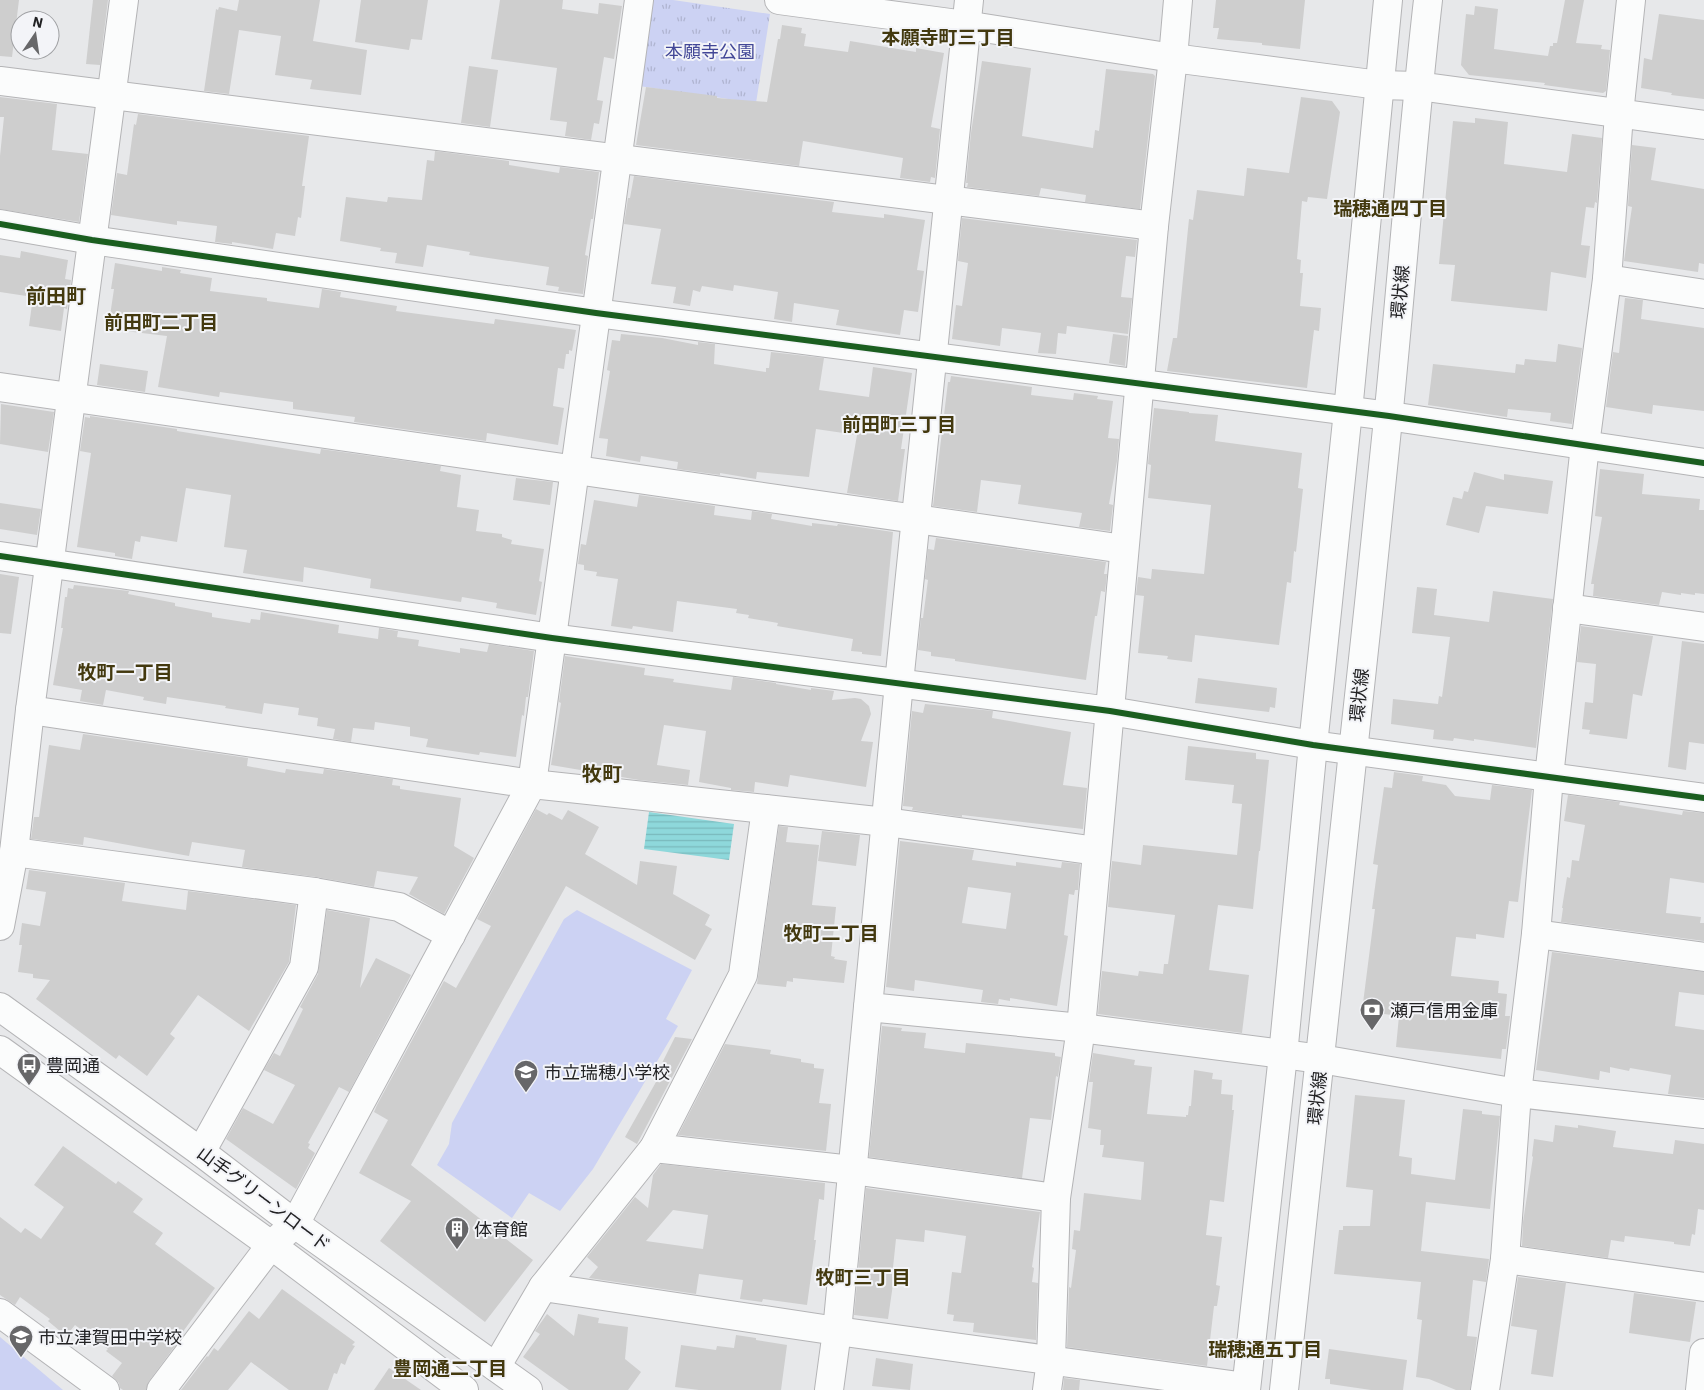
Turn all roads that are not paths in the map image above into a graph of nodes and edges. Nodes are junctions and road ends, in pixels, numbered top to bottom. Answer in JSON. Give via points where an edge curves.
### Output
{"nodes":[{"id":1,"x":124,"y":0,"type":"edge"},
{"id":2,"x":638,"y":0,"type":"edge"},
{"id":3,"x":779,"y":0,"type":"edge"},
{"id":4,"x":1178,"y":0,"type":"edge"},
{"id":5,"x":1388,"y":0,"type":"edge"},
{"id":6,"x":1428,"y":0,"type":"edge"},
{"id":7,"x":1631,"y":0,"type":"edge"},
{"id":8,"x":967,"y":13,"type":"edge"},
{"id":9,"x":1173,"y":58,"type":"junction"},
{"id":10,"x":0,"y":81,"type":"edge"},
{"id":11,"x":1379,"y":85,"type":"junction"},
{"id":12,"x":1418,"y":86,"type":"junction"},
{"id":13,"x":112,"y":95,"type":"junction"},
{"id":14,"x":1619,"y":114,"type":"junction"},
{"id":15,"x":1704,"y":126,"type":"edge"},
{"id":16,"x":617,"y":158,"type":"junction"},
{"id":17,"x":947,"y":200,"type":"junction"},
{"id":18,"x":0,"y":224,"type":"edge"},
{"id":19,"x":1154,"y":226,"type":"junction"},
{"id":20,"x":92,"y":240,"type":"junction"},
{"id":21,"x":1607,"y":279,"type":"junction"},
{"id":22,"x":1704,"y":294,"type":"edge"},
{"id":23,"x":596,"y":313,"type":"junction"},
{"id":24,"x":932,"y":356,"type":"junction"},
{"id":25,"x":1140,"y":383,"type":"junction"},
{"id":26,"x":0,"y":387,"type":"edge"},
{"id":27,"x":71,"y":397,"type":"junction"},
{"id":28,"x":1348,"y":411,"type":"junction"},
{"id":29,"x":1388,"y":416,"type":"junction"},
{"id":30,"x":1585,"y":445,"type":"junction"},
{"id":31,"x":1704,"y":463,"type":"edge"},
{"id":32,"x":575,"y":470,"type":"junction"},
{"id":33,"x":916,"y":519,"type":"junction"},
{"id":34,"x":1124,"y":549,"type":"junction"},
{"id":35,"x":0,"y":556,"type":"edge"},
{"id":36,"x":49,"y":564,"type":"junction"},
{"id":37,"x":1567,"y":608,"type":"junction"},
{"id":38,"x":1704,"y":627,"type":"edge"},
{"id":39,"x":552,"y":638,"type":"junction"},
{"id":40,"x":899,"y":683,"type":"junction"},
{"id":41,"x":30,"y":710,"type":"junction"},
{"id":42,"x":1110,"y":711,"type":"junction"},
{"id":43,"x":1313,"y":745,"type":"junction"},
{"id":44,"x":1353,"y":750,"type":"junction"},
{"id":45,"x":1549,"y":777,"type":"junction"},
{"id":46,"x":11,"y":780,"type":"edge"},
{"id":47,"x":532,"y":784,"type":"junction"},
{"id":48,"x":1704,"y":798,"type":"edge"},
{"id":49,"x":766,"y":809,"type":"junction"},
{"id":50,"x":886,"y":822,"type":"junction"},
{"id":51,"x":1097,"y":851,"type":"junction"},
{"id":52,"x":14,"y":852,"type":"junction"},
{"id":53,"x":314,"y":892,"type":"junction"},
{"id":54,"x":0,"y":926,"type":"edge"},
{"id":55,"x":1536,"y":934,"type":"junction"},
{"id":56,"x":451,"y":935,"type":"junction"},
{"id":57,"x":1704,"y":957,"type":"edge"},
{"id":58,"x":0,"y":1007,"type":"edge"},
{"id":59,"x":868,"y":1007,"type":"junction"},
{"id":60,"x":1081,"y":1028,"type":"junction"},
{"id":61,"x":0,"y":1050,"type":"edge"},
{"id":62,"x":1283,"y":1055,"type":"junction"},
{"id":63,"x":1321,"y":1059,"type":"junction"},
{"id":64,"x":1517,"y":1093,"type":"junction"},
{"id":65,"x":1704,"y":1114,"type":"edge"},
{"id":66,"x":654,"y":1148,"type":"junction"},
{"id":67,"x":201,"y":1152,"type":"junction"},
{"id":68,"x":852,"y":1170,"type":"junction"},
{"id":69,"x":1056,"y":1198,"type":"junction"},
{"id":70,"x":295,"y":1224,"type":"junction"},
{"id":71,"x":270,"y":1245,"type":"junction"},
{"id":72,"x":1505,"y":1259,"type":"junction"},
{"id":73,"x":543,"y":1287,"type":"junction"},
{"id":74,"x":1704,"y":1287,"type":"edge"},
{"id":75,"x":0,"y":1313,"type":"edge"},
{"id":76,"x":837,"y":1331,"type":"junction"},
{"id":77,"x":1704,"y":1353,"type":"edge"},
{"id":78,"x":1050,"y":1360,"type":"junction"},
{"id":79,"x":496,"y":1367,"type":"junction"},
{"id":80,"x":1246,"y":1389,"type":"edge"},
{"id":81,"x":105,"y":1390,"type":"edge"},
{"id":82,"x":161,"y":1390,"type":"edge"},
{"id":83,"x":464,"y":1390,"type":"edge"},
{"id":84,"x":528,"y":1390,"type":"edge"},
{"id":85,"x":829,"y":1390,"type":"edge"},
{"id":86,"x":1047,"y":1390,"type":"edge"},
{"id":87,"x":1284,"y":1390,"type":"edge"},
{"id":88,"x":1485,"y":1390,"type":"edge"},
{"id":89,"x":1700,"y":1390,"type":"edge"}],
"edges":[{"from":1,"to":13,"type":"street"},
{"from":2,"to":16,"type":"street"},
{"from":3,"to":8,"type":"street"},
{"from":4,"to":9,"type":"street"},
{"from":5,"to":11,"type":"street"},
{"from":6,"to":12,"type":"street","name":"環状線"},
{"from":7,"to":14,"type":"street"},
{"from":8,"to":9,"type":"street"},
{"from":8,"to":17,"type":"street"},
{"from":9,"to":11,"type":"street"},
{"from":9,"to":19,"type":"street"},
{"from":10,"to":13,"type":"street"},
{"from":11,"to":12,"type":"street"},
{"from":11,"to":28,"type":"street"},
{"from":12,"to":14,"type":"street"},
{"from":12,"to":29,"type":"street","name":"環状線"},
{"from":13,"to":16,"type":"street"},
{"from":13,"to":20,"type":"street"},
{"from":14,"to":15,"type":"street"},
{"from":14,"to":21,"type":"street"},
{"from":16,"to":17,"type":"street"},
{"from":16,"to":23,"type":"street"},
{"from":17,"to":19,"type":"street"},
{"from":17,"to":24,"type":"street"},
{"from":18,"to":20,"type":"street"},
{"from":19,"to":25,"type":"street"},
{"from":20,"to":23,"type":"street"},
{"from":20,"to":27,"type":"street"},
{"from":21,"to":22,"type":"street"},
{"from":21,"to":30,"type":"street"},
{"from":23,"to":24,"type":"street"},
{"from":23,"to":32,"type":"street"},
{"from":24,"to":25,"type":"street"},
{"from":24,"to":33,"type":"street"},
{"from":25,"to":28,"type":"street"},
{"from":25,"to":34,"type":"street"},
{"from":26,"to":27,"type":"street"},
{"from":27,"to":32,"type":"street"},
{"from":27,"to":36,"type":"street"},
{"from":28,"to":29,"type":"street"},
{"from":28,"to":43,"type":"street"},
{"from":29,"to":30,"type":"street"},
{"from":29,"to":44,"type":"street","name":"環状線"},
{"from":30,"to":31,"type":"street"},
{"from":30,"to":37,"type":"street"},
{"from":32,"to":33,"type":"street"},
{"from":32,"to":39,"type":"street"},
{"from":33,"to":34,"type":"street"},
{"from":33,"to":40,"type":"street"},
{"from":34,"to":42,"type":"street"},
{"from":35,"to":36,"type":"street"},
{"from":36,"to":39,"type":"street"},
{"from":36,"to":41,"type":"street"},
{"from":37,"to":38,"type":"street"},
{"from":37,"to":45,"type":"street"},
{"from":39,"to":40,"type":"street"},
{"from":39,"to":47,"type":"street"},
{"from":40,"to":42,"type":"street"},
{"from":40,"to":50,"type":"street"},
{"from":41,"to":46,"type":"street"},
{"from":41,"to":47,"type":"street"},
{"from":42,"to":43,"type":"street"},
{"from":42,"to":51,"type":"street"},
{"from":43,"to":44,"type":"street"},
{"from":43,"to":62,"type":"street"},
{"from":44,"to":45,"type":"street"},
{"from":44,"to":63,"type":"street","name":"環状線"},
{"from":45,"to":48,"type":"street"},
{"from":45,"to":55,"type":"street"},
{"from":46,"to":52,"type":"street"},
{"from":47,"to":49,"type":"street"},
{"from":47,"to":56,"type":"street"},
{"from":49,"to":50,"type":"street"},
{"from":49,"to":66,"type":"street","via":[[743,975]]},
{"from":50,"to":51,"type":"street"},
{"from":50,"to":59,"type":"street"},
{"from":51,"to":60,"type":"street"},
{"from":52,"to":53,"type":"street"},
{"from":52,"to":54,"type":"street"},
{"from":53,"to":56,"type":"street","via":[[399,907]]},
{"from":53,"to":67,"type":"street","via":[[304,967]]},
{"from":55,"to":57,"type":"street"},
{"from":55,"to":64,"type":"street"},
{"from":56,"to":70,"type":"street"},
{"from":58,"to":67,"type":"street","name":"山手グリーンロード"},
{"from":59,"to":60,"type":"street"},
{"from":59,"to":68,"type":"street"},
{"from":60,"to":62,"type":"street"},
{"from":60,"to":69,"type":"street"},
{"from":61,"to":71,"type":"street","name":"山手グリーンロード"},
{"from":62,"to":63,"type":"street"},
{"from":62,"to":80,"type":"street"},
{"from":63,"to":64,"type":"street"},
{"from":63,"to":87,"type":"street","name":"環状線"},
{"from":64,"to":65,"type":"street"},
{"from":64,"to":72,"type":"street"},
{"from":66,"to":68,"type":"street"},
{"from":66,"to":73,"type":"street"},
{"from":67,"to":70,"type":"street","name":"山手グリーンロード"},
{"from":68,"to":69,"type":"street"},
{"from":68,"to":76,"type":"street"},
{"from":69,"to":78,"type":"street"},
{"from":70,"to":71,"type":"street"},
{"from":70,"to":79,"type":"street","name":"山手グリーンロード"},
{"from":71,"to":82,"type":"street"},
{"from":71,"to":83,"type":"street","name":"山手グリーンロード"},
{"from":72,"to":74,"type":"street"},
{"from":72,"to":88,"type":"street"},
{"from":73,"to":76,"type":"street"},
{"from":73,"to":79,"type":"street"},
{"from":75,"to":81,"type":"street"},
{"from":76,"to":78,"type":"street"},
{"from":76,"to":85,"type":"street"},
{"from":77,"to":89,"type":"street"},
{"from":78,"to":80,"type":"street"},
{"from":78,"to":86,"type":"street"},
{"from":79,"to":84,"type":"street","name":"山手グリーンロード"}]}
